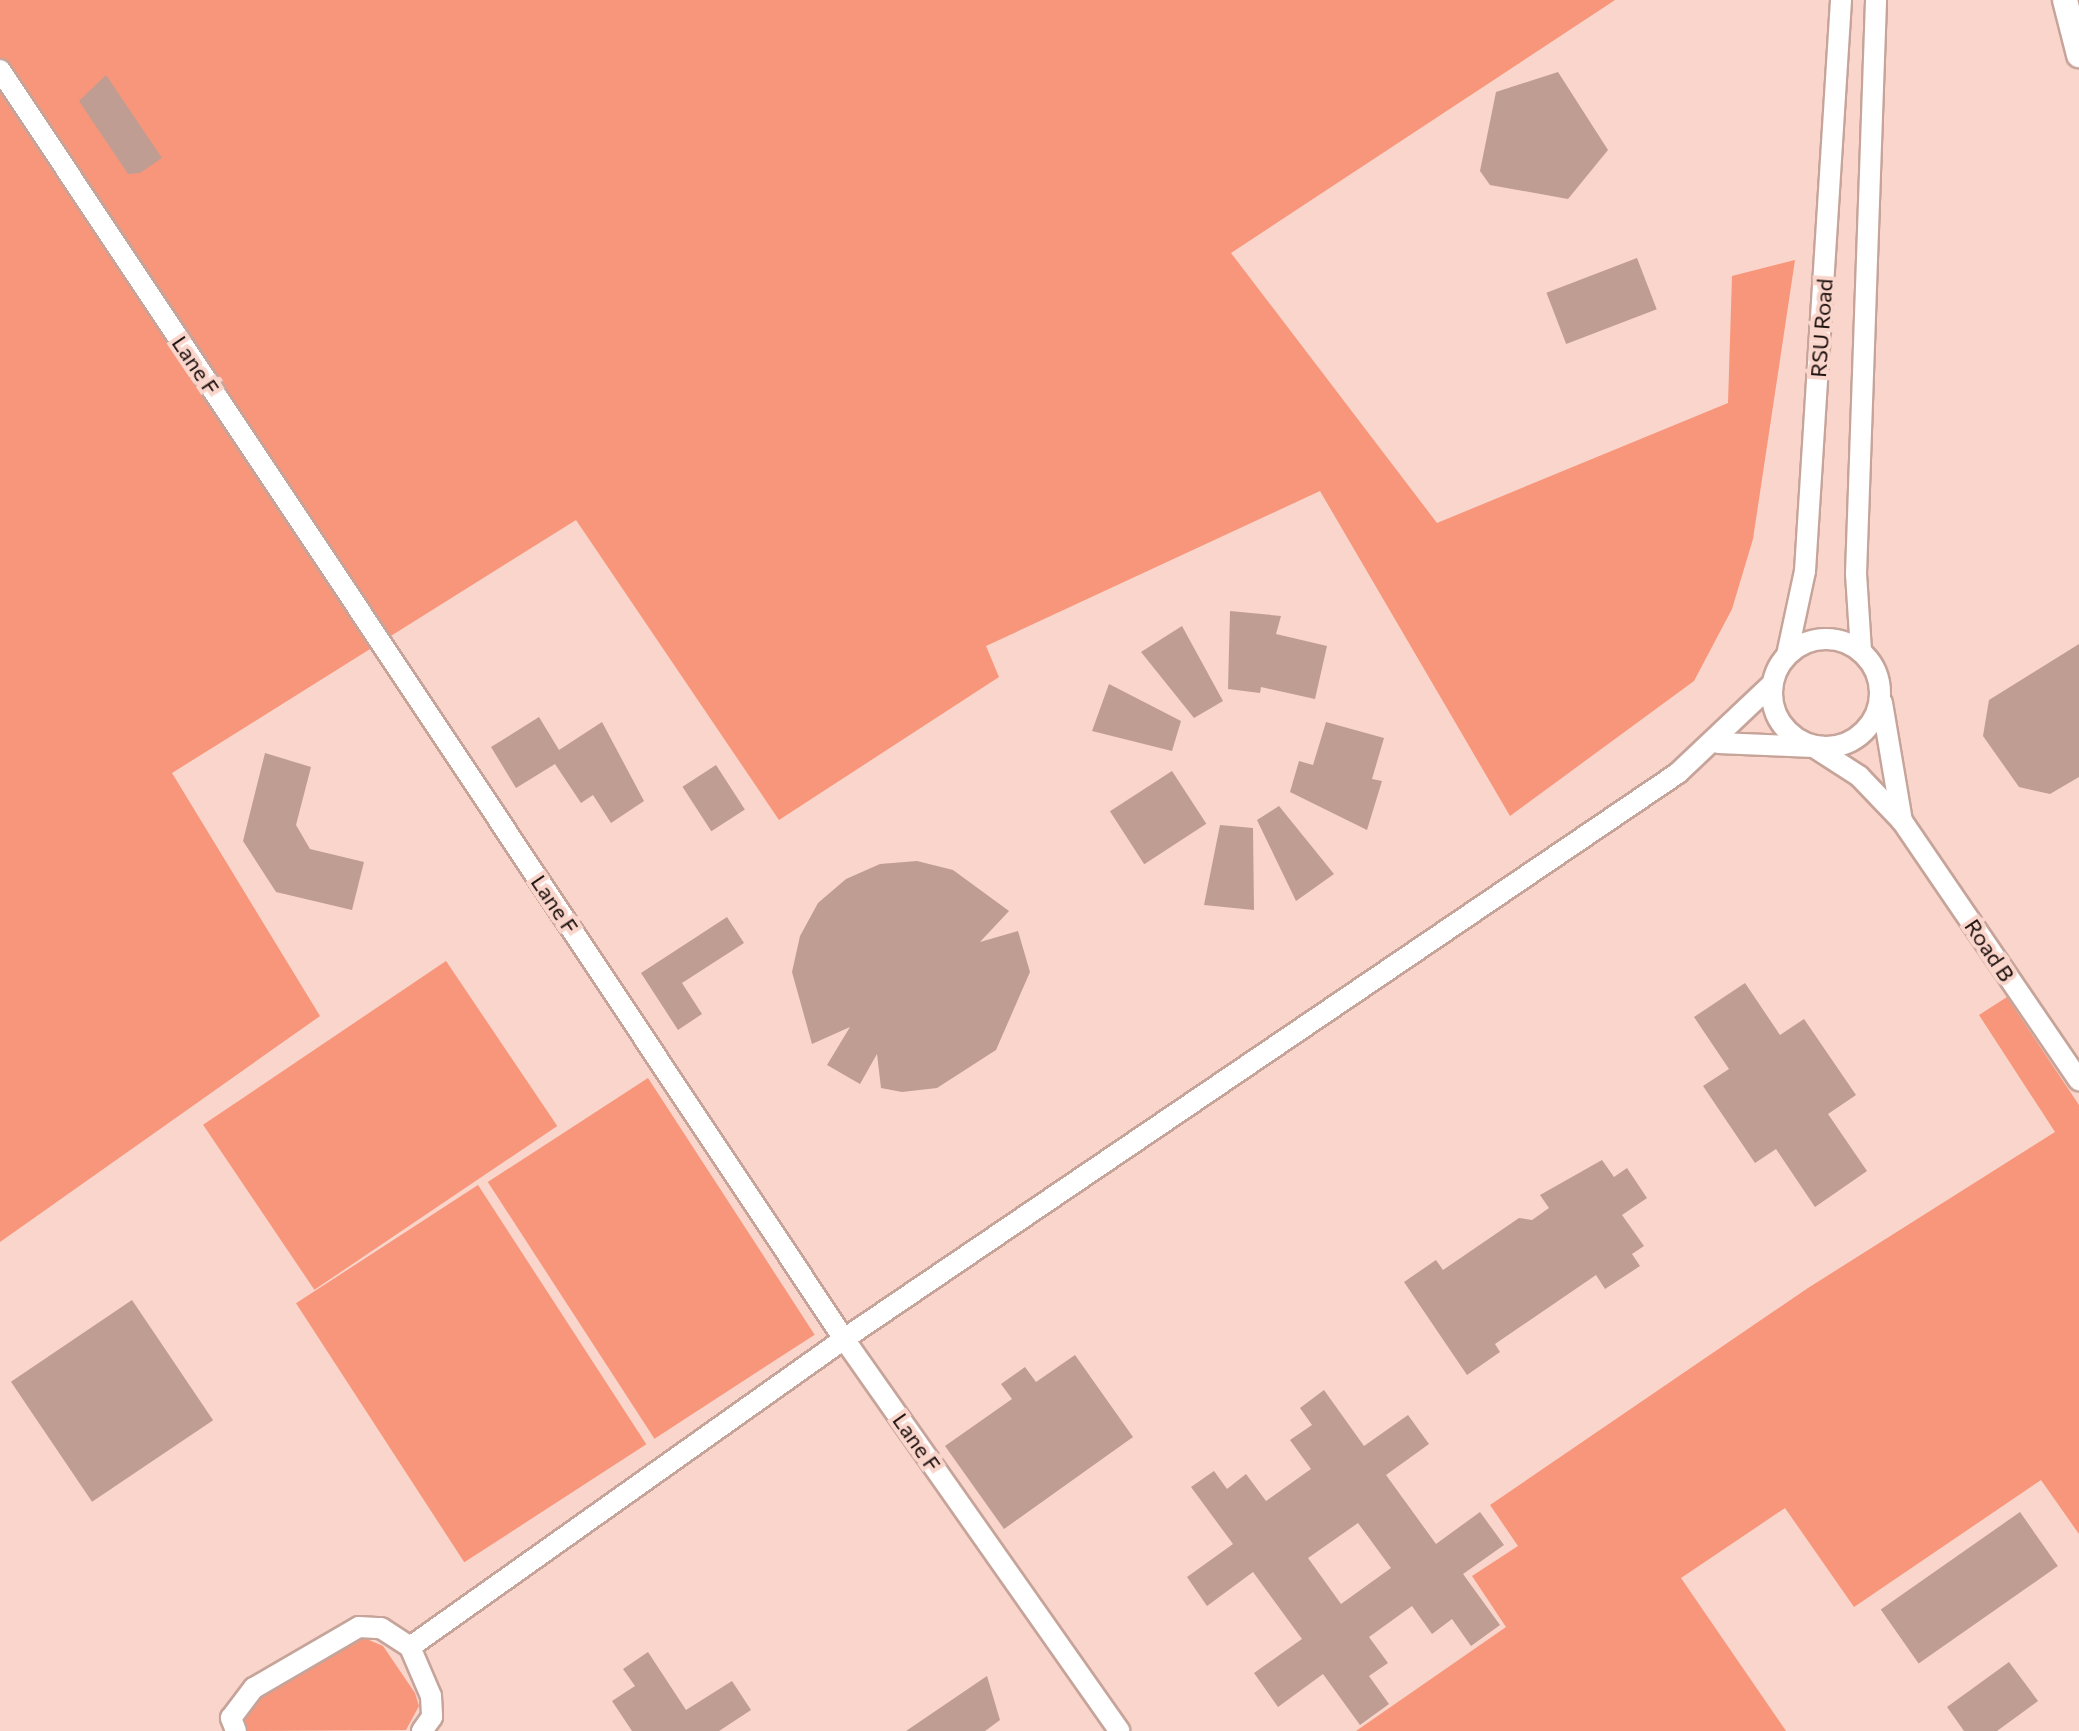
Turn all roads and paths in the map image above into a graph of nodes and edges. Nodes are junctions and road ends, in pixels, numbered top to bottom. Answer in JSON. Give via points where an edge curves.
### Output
{"nodes":[{"id":1,"x":1841,"y":0,"type":"edge"},
{"id":2,"x":1876,"y":0,"type":"edge"},
{"id":3,"x":2065,"y":0,"type":"edge"},
{"id":4,"x":2079,"y":55,"type":"edge"},
{"id":5,"x":0,"y":70,"type":"edge"},
{"id":6,"x":1861,"y":651,"type":"junction"},
{"id":7,"x":1787,"y":655,"type":"junction"},
{"id":8,"x":1772,"y":684,"type":"junction"},
{"id":9,"x":1881,"y":694,"type":"junction"},
{"id":10,"x":1718,"y":743,"type":"junction"},
{"id":11,"x":1814,"y":747,"type":"junction"},
{"id":12,"x":1902,"y":821,"type":"junction"},
{"id":13,"x":2079,"y":1080,"type":"edge"},
{"id":14,"x":844,"y":1339,"type":"junction"},
{"id":15,"x":410,"y":1647,"type":"junction"},
{"id":16,"x":236,"y":1731,"type":"edge"},
{"id":17,"x":422,"y":1731,"type":"edge"},
{"id":18,"x":1120,"y":1731,"type":"edge"}],
"edges":[{"from":1,"to":7,"type":"street","name":"RSU Road","via":[[1805,571]]},
{"from":2,"to":6,"type":"street","name":"RSU Road","via":[[1856,574]]},
{"from":3,"to":4,"type":"street"},
{"from":5,"to":14,"type":"street","name":"Lane F"},
{"from":6,"to":7,"type":"street","via":[[1816,640]]},
{"from":6,"to":9,"type":"street"},
{"from":7,"to":8,"type":"street"},
{"from":8,"to":10,"type":"street"},
{"from":8,"to":11,"type":"street","via":[[1786,730]]},
{"from":9,"to":11,"type":"street","via":[[1860,736]]},
{"from":9,"to":12,"type":"street"},
{"from":10,"to":11,"type":"street"},
{"from":10,"to":14,"type":"street"},
{"from":11,"to":12,"type":"street","name":"Road B","via":[[1859,776]]},
{"from":12,"to":13,"type":"street","name":"Road B"},
{"from":14,"to":15,"type":"street"},
{"from":14,"to":18,"type":"street","name":"Lane F"},
{"from":15,"to":16,"type":"street","via":[[381,1628],[359,1627],[325,1643],[246,1696],[231,1718]]},
{"from":15,"to":17,"type":"street","via":[[431,1696],[432,1717]]}]}
